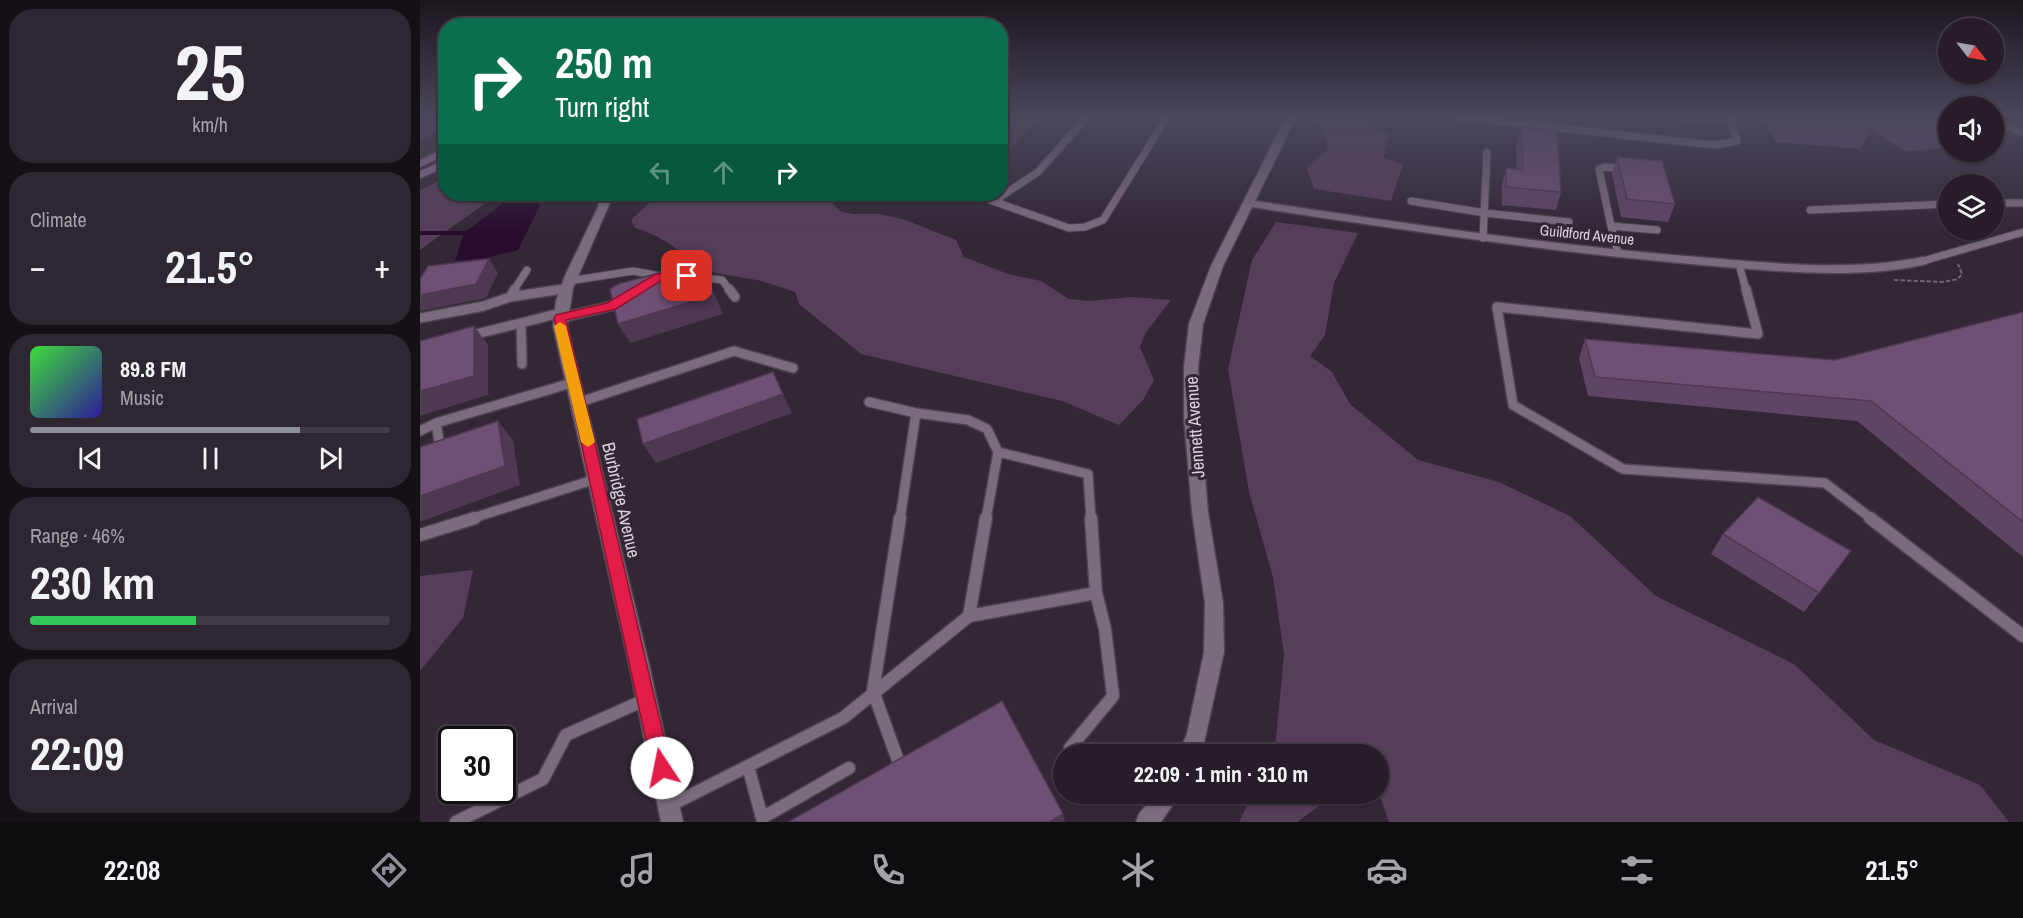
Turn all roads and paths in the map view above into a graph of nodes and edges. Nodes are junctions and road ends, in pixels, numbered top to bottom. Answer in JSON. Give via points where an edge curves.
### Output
{"nodes":[{"id":1,"x":437,"y":155,"type":"edge"},
{"id":2,"x":1053,"y":155,"type":"edge"},
{"id":3,"x":1143,"y":155,"type":"edge"},
{"id":4,"x":1272,"y":155,"type":"edge"},
{"id":5,"x":1487,"y":155,"type":"edge"},
{"id":6,"x":420,"y":164,"type":"edge"},
{"id":7,"x":438,"y":167,"type":"edge"},
{"id":8,"x":1631,"y":170,"type":"edge"},
{"id":9,"x":420,"y":175,"type":"edge"},
{"id":10,"x":1008,"y":192,"type":"edge"},
{"id":11,"x":605,"y":201,"type":"edge"},
{"id":12,"x":994,"y":201,"type":"edge"},
{"id":13,"x":1411,"y":201,"type":"dead end"},
{"id":14,"x":2004,"y":203,"type":"edge"},
{"id":15,"x":2023,"y":203,"type":"edge"},
{"id":16,"x":1249,"y":204,"type":"junction"},
{"id":17,"x":1938,"y":204,"type":"edge"},
{"id":18,"x":1810,"y":210,"type":"dead end"},
{"id":19,"x":1485,"y":213,"type":"junction"},
{"id":20,"x":1569,"y":222,"type":"dead end"},
{"id":21,"x":1611,"y":226,"type":"junction"},
{"id":22,"x":1657,"y":230,"type":"dead end"},
{"id":23,"x":2023,"y":232,"type":"edge"},
{"id":24,"x":1483,"y":238,"type":"junction"},
{"id":25,"x":1618,"y":253,"type":"junction"},
{"id":26,"x":1923,"y":261,"type":"joint"},
{"id":27,"x":1739,"y":264,"type":"junction"},
{"id":28,"x":526,"y":270,"type":"dead end"},
{"id":29,"x":660,"y":276,"type":"junction"},
{"id":30,"x":669,"y":276,"type":"edge"},
{"id":31,"x":687,"y":276,"type":"edge"},
{"id":32,"x":650,"y":282,"type":"edge"},
{"id":33,"x":568,"y":285,"type":"junction"},
{"id":34,"x":631,"y":294,"type":"edge"},
{"id":35,"x":510,"y":297,"type":"junction"},
{"id":36,"x":735,"y":297,"type":"dead end"},
{"id":37,"x":560,"y":315,"type":"junction"},
{"id":38,"x":420,"y":318,"type":"edge"},
{"id":39,"x":521,"y":323,"type":"junction"},
{"id":40,"x":456,"y":339,"type":"edge"},
{"id":41,"x":522,"y":364,"type":"dead end"},
{"id":42,"x":793,"y":368,"type":"dead end"},
{"id":43,"x":575,"y":382,"type":"junction"},
{"id":44,"x":580,"y":402,"type":"junction"},
{"id":45,"x":869,"y":402,"type":"dead end"},
{"id":46,"x":916,"y":413,"type":"junction"},
{"id":47,"x":436,"y":423,"type":"junction"},
{"id":48,"x":420,"y":431,"type":"edge"},
{"id":49,"x":461,"y":441,"type":"edge"},
{"id":50,"x":998,"y":452,"type":"junction"},
{"id":51,"x":596,"y":479,"type":"junction"},
{"id":52,"x":420,"y":535,"type":"edge"},
{"id":53,"x":1096,"y":593,"type":"junction"},
{"id":54,"x":969,"y":616,"type":"junction"},
{"id":55,"x":2023,"y":636,"type":"edge"},
{"id":56,"x":873,"y":691,"type":"junction"},
{"id":57,"x":647,"y":699,"type":"junction"},
{"id":58,"x":1074,"y":744,"type":"edge"},
{"id":59,"x":1193,"y":744,"type":"edge"},
{"id":60,"x":748,"y":766,"type":"junction"},
{"id":61,"x":900,"y":766,"type":"edge"},
{"id":62,"x":849,"y":768,"type":"dead end"},
{"id":63,"x":1160,"y":804,"type":"edge"},
{"id":64,"x":670,"y":814,"type":"edge"},
{"id":65,"x":456,"y":822,"type":"edge"},
{"id":66,"x":1147,"y":822,"type":"edge"}],
"edges":[{"from":1,"to":6,"type":"main road"},
{"from":2,"to":10,"type":"lane","via":[[1038,172]]},
{"from":3,"to":12,"type":"lane","via":[[1103,220],[1085,227],[1069,228]]},
{"from":4,"to":16,"type":"street","name":"Jennett Avenue"},
{"from":5,"to":19,"type":"lane"},
{"from":7,"to":9,"type":"main road"},
{"from":8,"to":21,"type":"lane","via":[[1599,169]]},
{"from":11,"to":33,"type":"street","name":"Burbridge Avenue"},
{"from":13,"to":19,"type":"lane"},
{"from":14,"to":15,"type":"lane"},
{"from":16,"to":24,"type":"street","name":"Guildford Avenue"},
{"from":16,"to":59,"type":"street","name":"Jennett Avenue","via":[[1203,300],[1191,368],[1200,512],[1214,603],[1214,652]]},
{"from":17,"to":18,"type":"lane"},
{"from":19,"to":20,"type":"lane"},
{"from":19,"to":24,"type":"lane"},
{"from":21,"to":22,"type":"lane"},
{"from":21,"to":25,"type":"lane"},
{"from":23,"to":26,"type":"lane"},
{"from":24,"to":25,"type":"street","name":"Guildford Avenue"},
{"from":25,"to":27,"type":"street","name":"Guildford Avenue"},
{"from":26,"to":27,"type":"street","name":"Guildford Avenue","via":[[1890,268]]},
{"from":27,"to":55,"type":"lane","via":[[1758,334],[1497,307],[1513,405],[1623,469],[1825,483]]},
{"from":28,"to":35,"type":"lane"},
{"from":29,"to":30,"type":"lane"},
{"from":29,"to":32,"type":"lane"},
{"from":29,"to":33,"type":"lane","via":[[633,272]]},
{"from":31,"to":36,"type":"lane","via":[[722,280]]},
{"from":33,"to":35,"type":"lane"},
{"from":33,"to":37,"type":"street","name":"Burbridge Avenue"},
{"from":34,"to":37,"type":"lane","via":[[611,306]]},
{"from":35,"to":38,"type":"lane"},
{"from":37,"to":39,"type":"lane"},
{"from":37,"to":43,"type":"street","name":"Burbridge Avenue"},
{"from":39,"to":40,"type":"lane"},
{"from":39,"to":41,"type":"lane"},
{"from":42,"to":44,"type":"lane","via":[[734,351]]},
{"from":43,"to":44,"type":"street","name":"Burbridge Avenue"},
{"from":43,"to":47,"type":"lane"},
{"from":44,"to":51,"type":"street","name":"Burbridge Avenue"},
{"from":45,"to":46,"type":"lane"},
{"from":46,"to":50,"type":"lane","via":[[968,420],[987,429]]},
{"from":46,"to":56,"type":"lane"},
{"from":47,"to":48,"type":"lane"},
{"from":47,"to":49,"type":"lane","via":[[440,447]]},
{"from":50,"to":53,"type":"lane","via":[[1088,474]]},
{"from":50,"to":54,"type":"lane"},
{"from":51,"to":52,"type":"lane"},
{"from":51,"to":57,"type":"street","name":"Burbridge Avenue"},
{"from":53,"to":54,"type":"lane"},
{"from":53,"to":58,"type":"lane","via":[[1105,629],[1113,696]]},
{"from":54,"to":56,"type":"lane"},
{"from":56,"to":60,"type":"lane","via":[[843,718]]},
{"from":56,"to":61,"type":"lane"},
{"from":57,"to":64,"type":"street","name":"Burbridge Avenue"},
{"from":57,"to":65,"type":"lane","via":[[566,735],[543,779]]},
{"from":60,"to":62,"type":"lane","via":[[762,818]]},
{"from":60,"to":64,"type":"lane"},
{"from":63,"to":66,"type":"street"}]}
